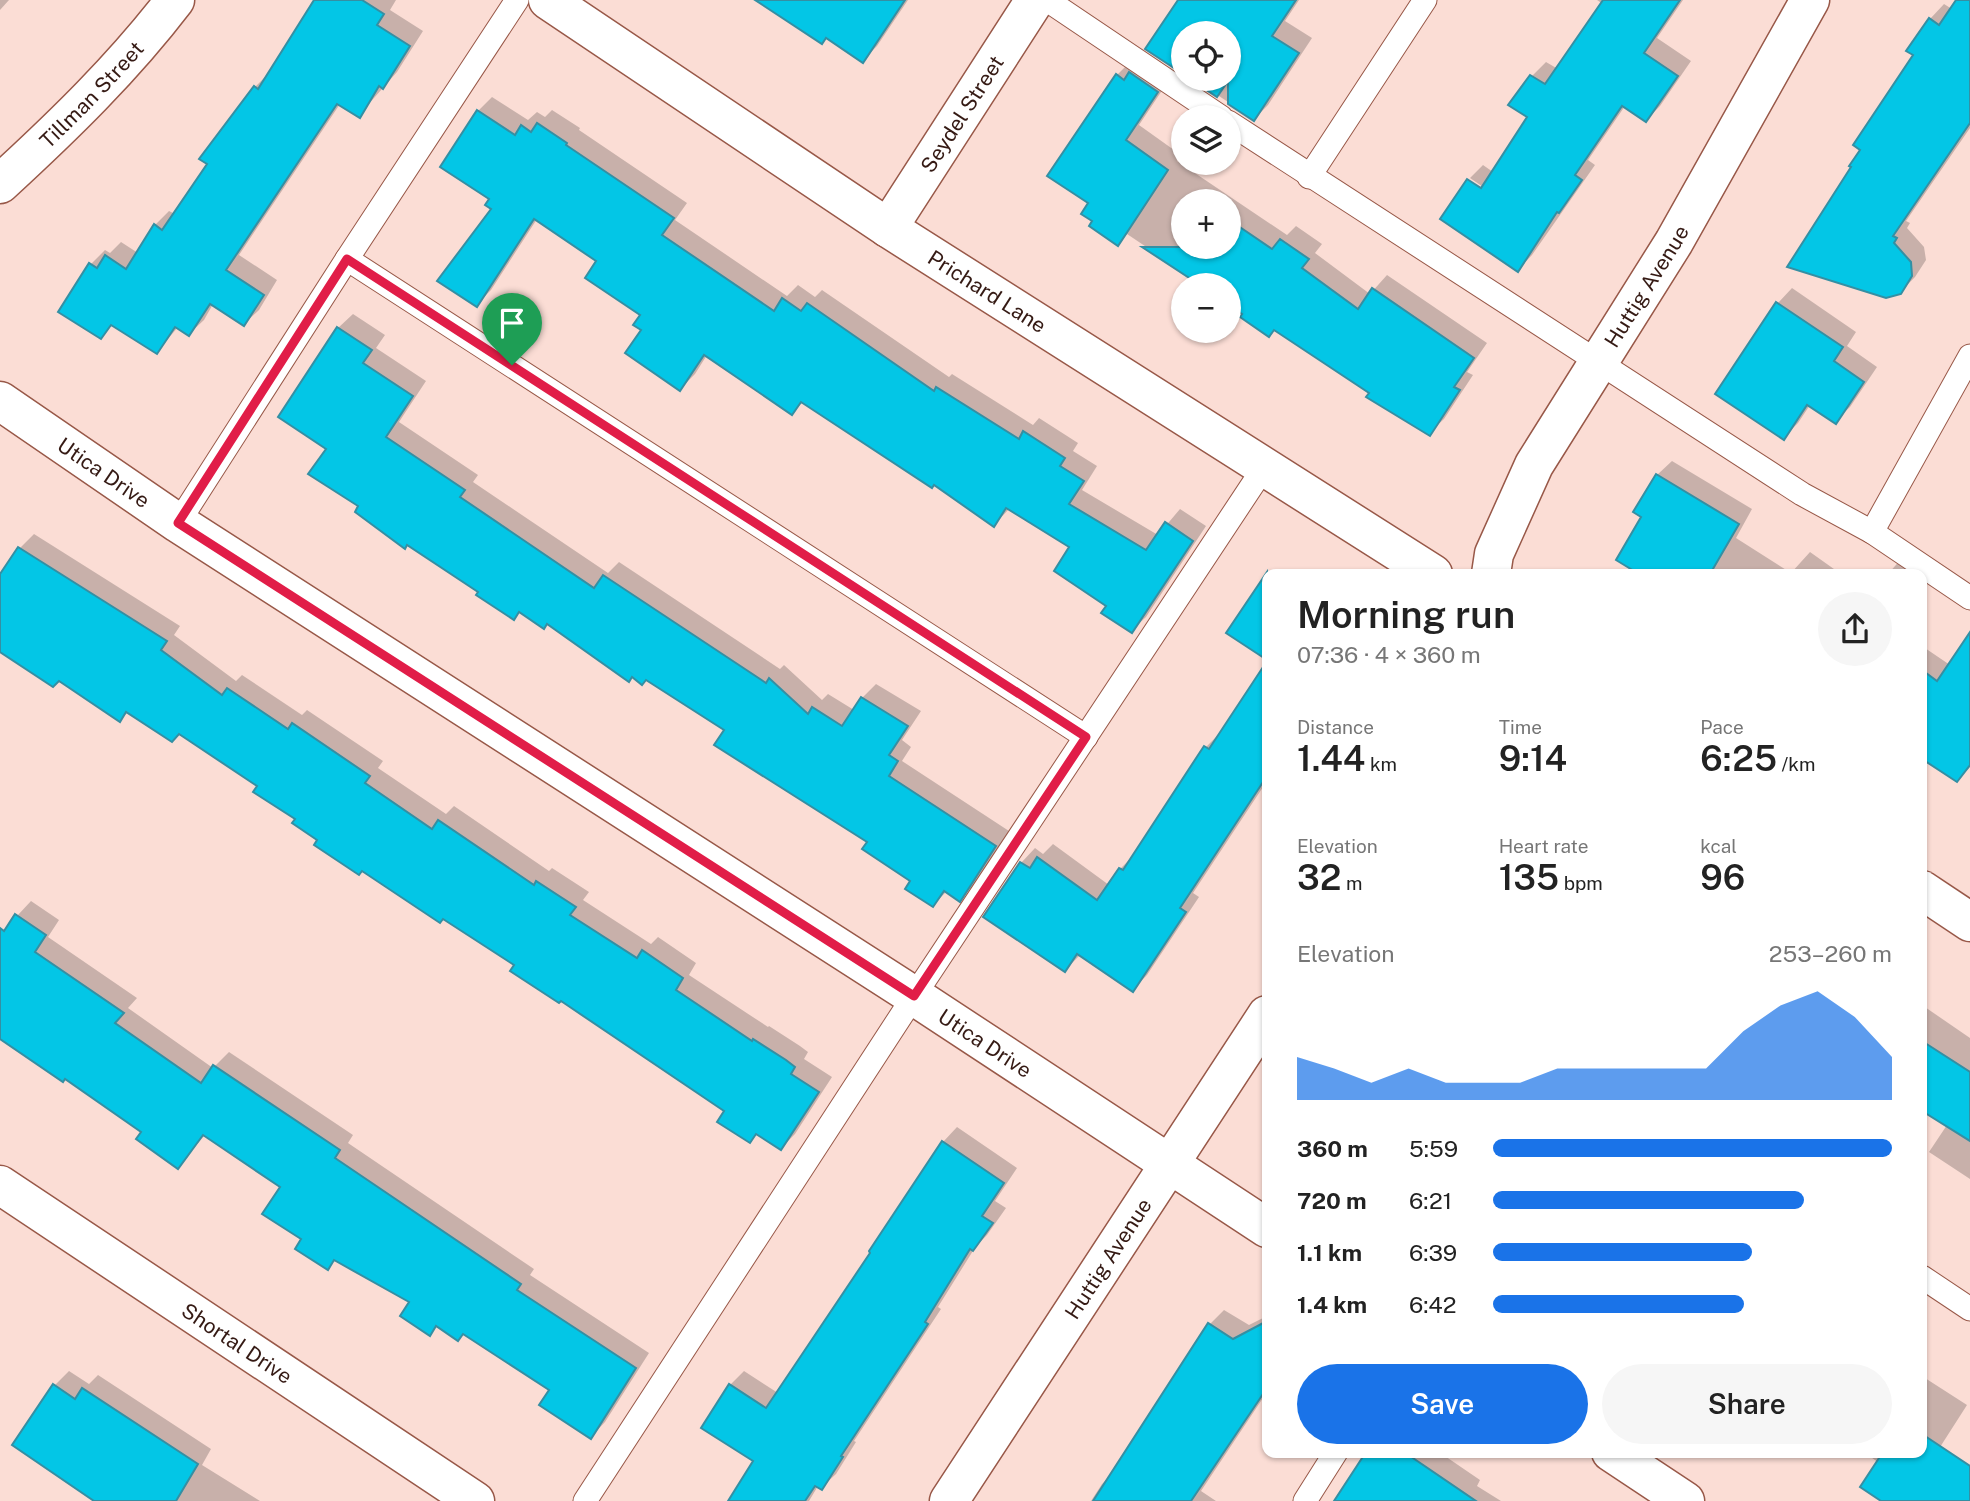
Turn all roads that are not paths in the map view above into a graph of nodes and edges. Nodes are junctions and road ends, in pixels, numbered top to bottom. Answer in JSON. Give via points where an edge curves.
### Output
{"nodes":[{"id":1,"x":176,"y":0,"type":"edge"},
{"id":2,"x":517,"y":0,"type":"edge"},
{"id":3,"x":548,"y":0,"type":"edge"},
{"id":4,"x":1035,"y":0,"type":"edge"},
{"id":5,"x":1047,"y":0,"type":"edge"},
{"id":6,"x":1425,"y":0,"type":"edge"},
{"id":7,"x":1810,"y":0,"type":"edge"},
{"id":8,"x":1203,"y":105,"type":"edge"},
{"id":9,"x":1241,"y":131,"type":"edge"},
{"id":10,"x":1309,"y":177,"type":"junction"},
{"id":11,"x":0,"y":184,"type":"edge"},
{"id":12,"x":888,"y":228,"type":"junction"},
{"id":13,"x":347,"y":259,"type":"junction"},
{"id":14,"x":1970,"y":356,"type":"edge"},
{"id":15,"x":1598,"y":363,"type":"junction"},
{"id":16,"x":0,"y":401,"type":"edge"},
{"id":17,"x":1265,"y":466,"type":"junction"},
{"id":18,"x":178,"y":523,"type":"junction"},
{"id":19,"x":1872,"y":532,"type":"junction"},
{"id":20,"x":1425,"y":569,"type":"edge"},
{"id":21,"x":1492,"y":569,"type":"edge"},
{"id":22,"x":1927,"y":569,"type":"edge"},
{"id":23,"x":1927,"y":569,"type":"edge"},
{"id":24,"x":1970,"y":598,"type":"edge"},
{"id":25,"x":1086,"y":737,"type":"junction"},
{"id":26,"x":1927,"y":893,"type":"edge"},
{"id":27,"x":1970,"y":922,"type":"edge"},
{"id":28,"x":914,"y":996,"type":"junction"},
{"id":29,"x":1262,"y":1023,"type":"edge"},
{"id":30,"x":1170,"y":1165,"type":"junction"},
{"id":31,"x":0,"y":1185,"type":"edge"},
{"id":32,"x":1262,"y":1225,"type":"edge"},
{"id":33,"x":1927,"y":1280,"type":"edge"},
{"id":34,"x":1970,"y":1309,"type":"edge"},
{"id":35,"x":1332,"y":1458,"type":"edge"},
{"id":36,"x":1620,"y":1458,"type":"edge"},
{"id":37,"x":475,"y":1501,"type":"edge"},
{"id":38,"x":585,"y":1501,"type":"edge"},
{"id":39,"x":949,"y":1501,"type":"edge"},
{"id":40,"x":1305,"y":1501,"type":"edge"},
{"id":41,"x":1685,"y":1501,"type":"edge"}],
"edges":[{"from":1,"to":11,"type":"street","name":"Tillman Street","via":[[81,109]]},
{"from":2,"to":13,"type":"lane"},
{"from":3,"to":12,"type":"street","name":"Prichard Lane"},
{"from":4,"to":12,"type":"street","name":"Seydel Street"},
{"from":5,"to":8,"type":"lane"},
{"from":6,"to":10,"type":"lane"},
{"from":7,"to":15,"type":"street","name":"Huttig Avenue","via":[[1674,242]]},
{"from":9,"to":10,"type":"lane"},
{"from":10,"to":15,"type":"lane"},
{"from":12,"to":17,"type":"street","name":"Prichard Lane"},
{"from":13,"to":18,"type":"lane"},
{"from":13,"to":25,"type":"lane"},
{"from":14,"to":19,"type":"lane"},
{"from":15,"to":19,"type":"lane","via":[[1802,495]]},
{"from":15,"to":21,"type":"street","name":"Huttig Avenue","via":[[1534,465],[1494,554]]},
{"from":16,"to":18,"type":"street","name":"Utica Drive"},
{"from":17,"to":20,"type":"street","name":"Prichard Lane"},
{"from":17,"to":25,"type":"lane"},
{"from":18,"to":28,"type":"street","name":"Utica Drive"},
{"from":19,"to":23,"type":"lane"},
{"from":22,"to":24,"type":"lane"},
{"from":25,"to":28,"type":"lane"},
{"from":26,"to":27,"type":"street"},
{"from":28,"to":30,"type":"street","name":"Utica Drive"},
{"from":28,"to":38,"type":"lane"},
{"from":29,"to":30,"type":"street","name":"Huttig Avenue"},
{"from":30,"to":32,"type":"street","name":"Utica Drive"},
{"from":30,"to":39,"type":"street","name":"Huttig Avenue"},
{"from":31,"to":37,"type":"street","name":"Shortal Drive"},
{"from":33,"to":34,"type":"lane"},
{"from":35,"to":40,"type":"lane"},
{"from":36,"to":41,"type":"street"}]}
